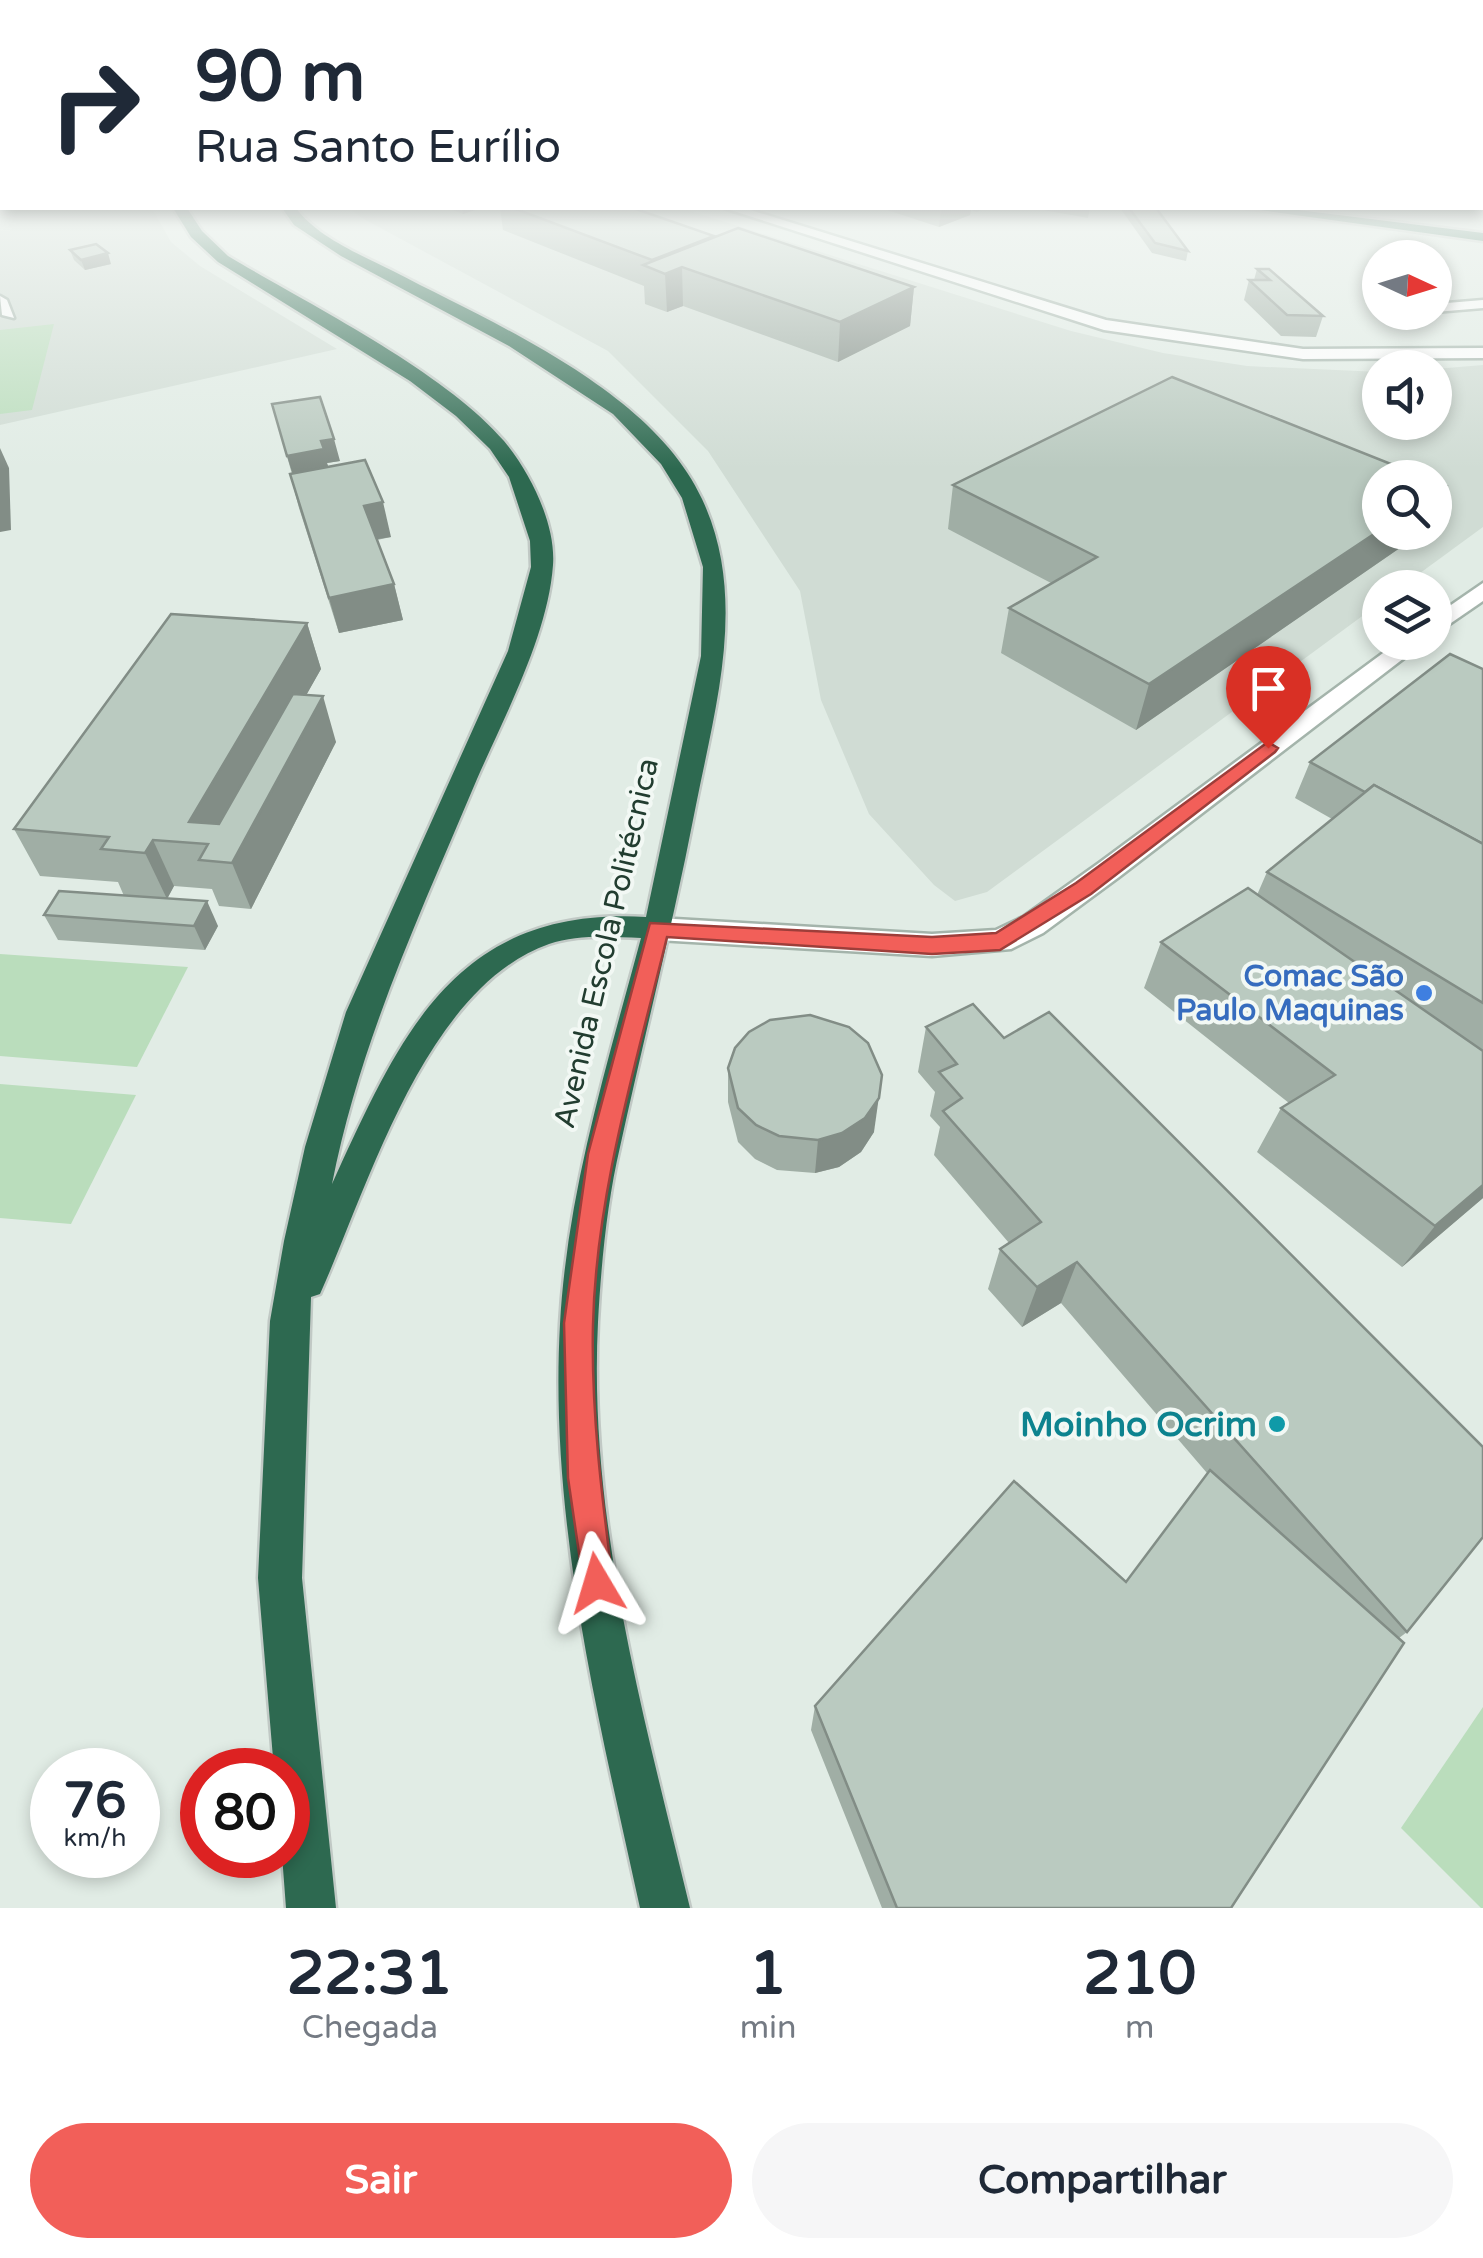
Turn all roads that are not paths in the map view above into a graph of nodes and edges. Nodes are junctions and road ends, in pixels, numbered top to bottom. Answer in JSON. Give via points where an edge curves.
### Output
{"nodes":[{"id":1,"x":276,"y":291,"type":"edge"},
{"id":2,"x":418,"y":291,"type":"edge"},
{"id":3,"x":996,"y":291,"type":"edge"},
{"id":4,"x":0,"y":300,"type":"edge"},
{"id":5,"x":1483,"y":304,"type":"edge"},
{"id":6,"x":1452,"y":307,"type":"edge"},
{"id":7,"x":9,"y":315,"type":"dead end"},
{"id":8,"x":1483,"y":353,"type":"edge"},
{"id":9,"x":1483,"y":590,"type":"edge"},
{"id":10,"x":1452,"y":614,"type":"edge"},
{"id":11,"x":1390,"y":660,"type":"edge"},
{"id":12,"x":658,"y":929,"type":"junction"},
{"id":13,"x":289,"y":1321,"type":"junction"},
{"id":14,"x":311,"y":1908,"type":"edge"},
{"id":15,"x":665,"y":1908,"type":"edge"}],
"edges":[{"from":1,"to":13,"type":"highway","via":[[416,377],[497,445],[520,477],[541,541],[542,567],[520,650],[362,1012],[322,1148]]},
{"from":2,"to":12,"type":"highway","name":"Avenida Escola Politécnica","via":[[515,342],[620,410],[669,461],[692,498],[710,548],[717,608]]},
{"from":3,"to":8,"type":"street","via":[[1104,325],[1303,354]]},
{"from":4,"to":7,"type":"lane"},
{"from":5,"to":6,"type":"lane"},
{"from":9,"to":10,"type":"street"},
{"from":11,"to":12,"type":"street","via":[[1109,870],[1000,941],[932,946]]},
{"from":12,"to":13,"type":"highway","via":[[621,926],[536,937],[464,986],[438,1014],[371,1138]]},
{"from":12,"to":15,"type":"highway","name":"Avenida Escola Politécnica","via":[[601,1154],[579,1323],[583,1478],[606,1652]]},
{"from":13,"to":14,"type":"highway","via":[[280,1578]]}]}
